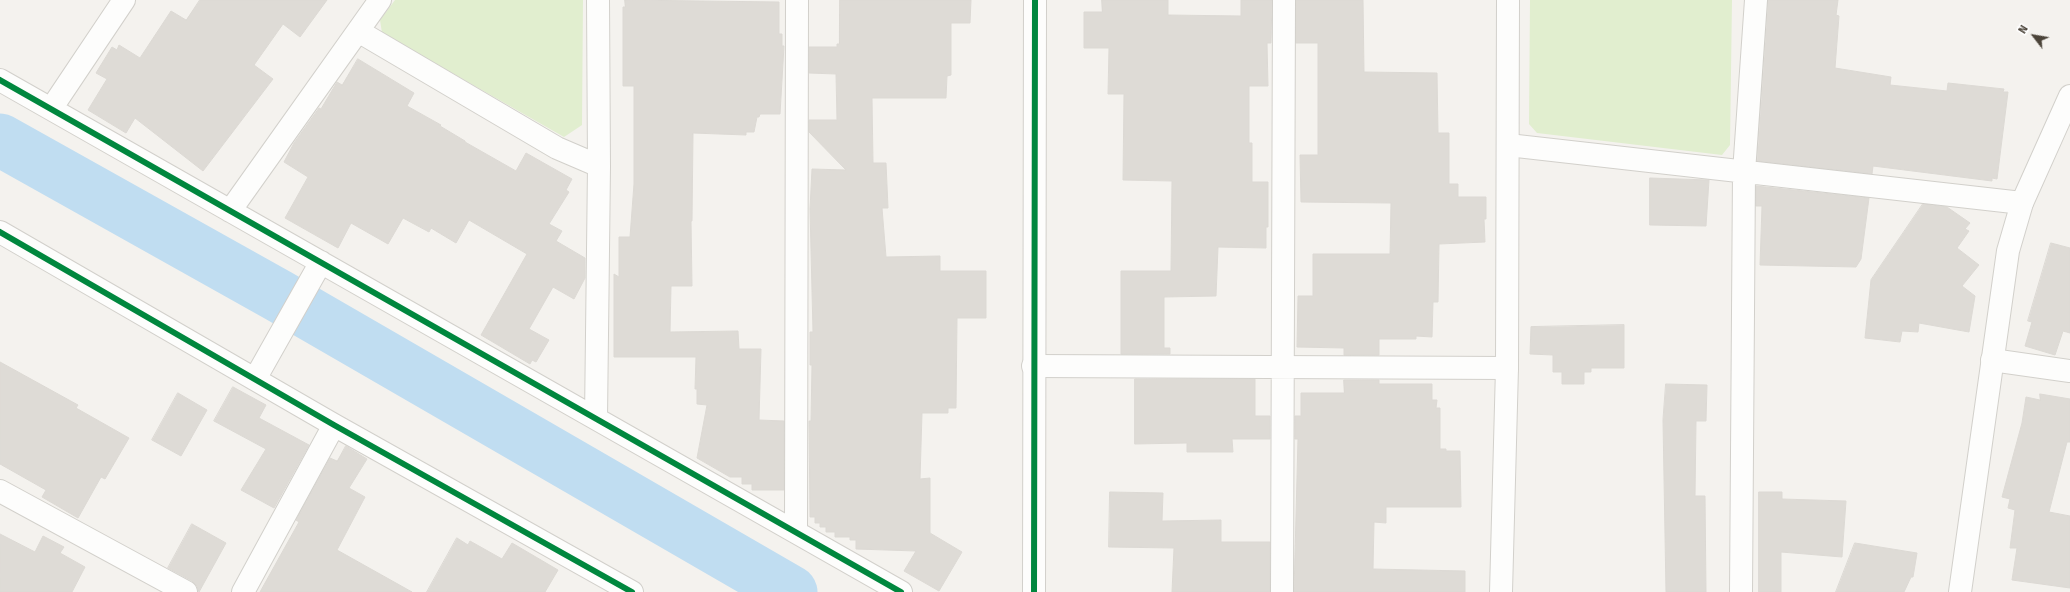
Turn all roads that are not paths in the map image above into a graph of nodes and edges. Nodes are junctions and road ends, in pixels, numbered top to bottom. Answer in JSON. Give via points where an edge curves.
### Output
{"nodes":[{"id":1,"x":124,"y":0,"type":"edge"},
{"id":2,"x":380,"y":0,"type":"edge"},
{"id":3,"x":598,"y":0,"type":"edge"},
{"id":4,"x":797,"y":0,"type":"edge"},
{"id":5,"x":1035,"y":0,"type":"edge"},
{"id":6,"x":1284,"y":0,"type":"edge"},
{"id":7,"x":1508,"y":0,"type":"edge"},
{"id":8,"x":1756,"y":0,"type":"edge"},
{"id":9,"x":358,"y":31,"type":"junction"},
{"id":10,"x":0,"y":80,"type":"edge"},
{"id":11,"x":2070,"y":96,"type":"edge"},
{"id":12,"x":51,"y":108,"type":"junction"},
{"id":13,"x":1508,"y":145,"type":"junction"},
{"id":14,"x":599,"y":166,"type":"junction"},
{"id":15,"x":1744,"y":172,"type":"junction"},
{"id":16,"x":2022,"y":203,"type":"junction"},
{"id":17,"x":230,"y":211,"type":"junction"},
{"id":18,"x":0,"y":232,"type":"edge"},
{"id":19,"x":317,"y":268,"type":"junction"},
{"id":20,"x":1992,"y":360,"type":"junction"},
{"id":21,"x":1033,"y":366,"type":"junction"},
{"id":22,"x":1283,"y":368,"type":"junction"},
{"id":23,"x":1507,"y":368,"type":"junction"},
{"id":24,"x":260,"y":371,"type":"junction"},
{"id":25,"x":2070,"y":371,"type":"edge"},
{"id":26,"x":596,"y":418,"type":"junction"},
{"id":27,"x":334,"y":425,"type":"junction"},
{"id":28,"x":0,"y":491,"type":"edge"},
{"id":29,"x":796,"y":531,"type":"junction"},
{"id":30,"x":186,"y":592,"type":"edge"},
{"id":31,"x":243,"y":592,"type":"edge"},
{"id":32,"x":632,"y":592,"type":"edge"},
{"id":33,"x":901,"y":592,"type":"edge"},
{"id":34,"x":1034,"y":592,"type":"edge"},
{"id":35,"x":1282,"y":592,"type":"edge"},
{"id":36,"x":1501,"y":592,"type":"edge"},
{"id":37,"x":1741,"y":592,"type":"edge"},
{"id":38,"x":1960,"y":592,"type":"edge"}],
"edges":[{"from":1,"to":12,"type":"street"},
{"from":2,"to":9,"type":"street"},
{"from":3,"to":14,"type":"street"},
{"from":4,"to":29,"type":"street"},
{"from":5,"to":21,"type":"street"},
{"from":6,"to":22,"type":"street"},
{"from":7,"to":13,"type":"street"},
{"from":8,"to":15,"type":"street"},
{"from":9,"to":14,"type":"street","via":[[557,148]]},
{"from":9,"to":17,"type":"street"},
{"from":10,"to":12,"type":"street"},
{"from":11,"to":16,"type":"street"},
{"from":12,"to":17,"type":"street"},
{"from":13,"to":15,"type":"street"},
{"from":13,"to":23,"type":"street"},
{"from":14,"to":26,"type":"street"},
{"from":15,"to":16,"type":"street"},
{"from":15,"to":37,"type":"street"},
{"from":16,"to":20,"type":"street","via":[[2008,251]]},
{"from":17,"to":19,"type":"street"},
{"from":18,"to":24,"type":"street"},
{"from":19,"to":24,"type":"street"},
{"from":19,"to":26,"type":"street"},
{"from":20,"to":25,"type":"street"},
{"from":20,"to":38,"type":"street"},
{"from":21,"to":22,"type":"street"},
{"from":21,"to":34,"type":"street"},
{"from":22,"to":23,"type":"street"},
{"from":22,"to":35,"type":"street"},
{"from":23,"to":36,"type":"street"},
{"from":24,"to":27,"type":"street"},
{"from":26,"to":29,"type":"street"},
{"from":27,"to":31,"type":"street"},
{"from":27,"to":32,"type":"street"},
{"from":28,"to":30,"type":"street"},
{"from":29,"to":33,"type":"street"}]}
